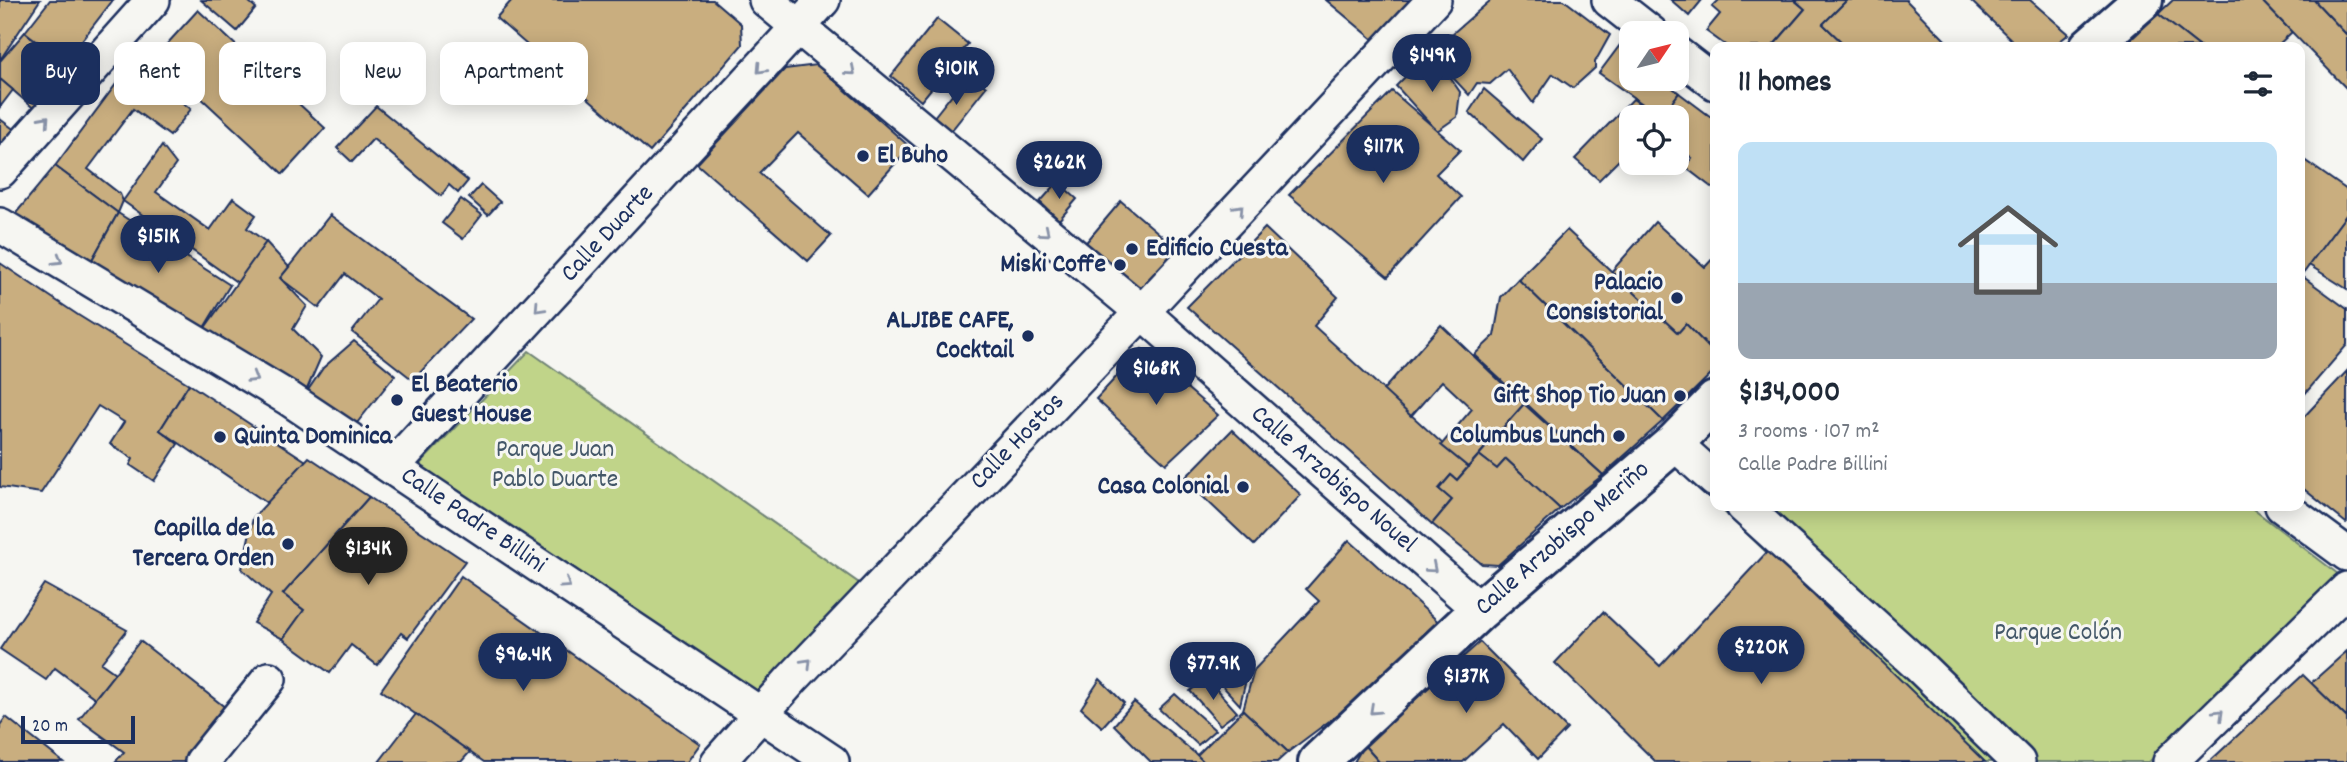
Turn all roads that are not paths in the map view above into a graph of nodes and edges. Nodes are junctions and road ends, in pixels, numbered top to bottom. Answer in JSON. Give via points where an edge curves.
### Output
{"nodes":[{"id":1,"x":153,"y":0,"type":"edge"},
{"id":2,"x":766,"y":0,"type":"edge"},
{"id":3,"x":823,"y":0,"type":"edge"},
{"id":4,"x":1434,"y":0,"type":"edge"},
{"id":5,"x":1608,"y":0,"type":"edge"},
{"id":6,"x":2143,"y":0,"type":"edge"},
{"id":7,"x":1635,"y":21,"type":"edge"},
{"id":8,"x":798,"y":28,"type":"junction"},
{"id":9,"x":2095,"y":42,"type":"edge"},
{"id":10,"x":1689,"y":63,"type":"edge"},
{"id":11,"x":1710,"y":79,"type":"edge"},
{"id":12,"x":0,"y":172,"type":"edge"},
{"id":13,"x":0,"y":225,"type":"edge"},
{"id":14,"x":1142,"y":312,"type":"junction"},
{"id":15,"x":1710,"y":406,"type":"edge"},
{"id":16,"x":1674,"y":443,"type":"junction"},
{"id":17,"x":392,"y":467,"type":"junction"},
{"id":18,"x":1710,"y":475,"type":"edge"},
{"id":19,"x":1748,"y":511,"type":"edge"},
{"id":20,"x":2289,"y":511,"type":"edge"},
{"id":21,"x":2347,"y":554,"type":"edge"},
{"id":22,"x":2347,"y":589,"type":"edge"},
{"id":23,"x":1480,"y":610,"type":"junction"},
{"id":24,"x":269,"y":679,"type":"dead end"},
{"id":25,"x":761,"y":714,"type":"junction"},
{"id":26,"x":202,"y":762,"type":"edge"},
{"id":27,"x":718,"y":762,"type":"edge"},
{"id":28,"x":832,"y":762,"type":"edge"},
{"id":29,"x":1318,"y":762,"type":"edge"},
{"id":30,"x":2018,"y":762,"type":"edge"},
{"id":31,"x":2171,"y":762,"type":"edge"}],
"edges":[{"from":12,"to":1,"type":"street","one_way":true},
{"from":2,"to":8,"type":"street","name":"Calle Arzobispo Nouel"},
{"from":3,"to":8,"type":"street","name":"Calle Duarte"},
{"from":14,"to":4,"type":"street","name":"Calle Hostos","one_way":true},
{"from":5,"to":7,"type":"street"},
{"from":6,"to":9,"type":"street"},
{"from":8,"to":14,"type":"street","name":"Calle Arzobispo Nouel","one_way":true},
{"from":8,"to":17,"type":"street","name":"Calle Duarte","one_way":true},
{"from":10,"to":11,"type":"street"},
{"from":13,"to":17,"type":"street","name":"Calle Padre Billini","one_way":true,"via":[[288,398]]},
{"from":14,"to":23,"type":"street","name":"Calle Arzobispo Nouel","one_way":true},
{"from":25,"to":14,"type":"street","name":"Calle Hostos","one_way":true},
{"from":15,"to":16,"type":"street","name":"Calle Arzobispo Meriño"},
{"from":16,"to":18,"type":"street"},
{"from":16,"to":23,"type":"street","name":"Calle Arzobispo Meriño"},
{"from":17,"to":25,"type":"street","name":"Calle Padre Billini","one_way":true},
{"from":19,"to":30,"type":"street"},
{"from":20,"to":21,"type":"street"},
{"from":31,"to":22,"type":"street","one_way":true},
{"from":23,"to":29,"type":"street","name":"Calle Arzobispo Meriño","one_way":true},
{"from":24,"to":26,"type":"street"},
{"from":25,"to":27,"type":"street","name":"Calle Hostos"},
{"from":25,"to":28,"type":"street","name":"Calle Padre Billini"}]}
